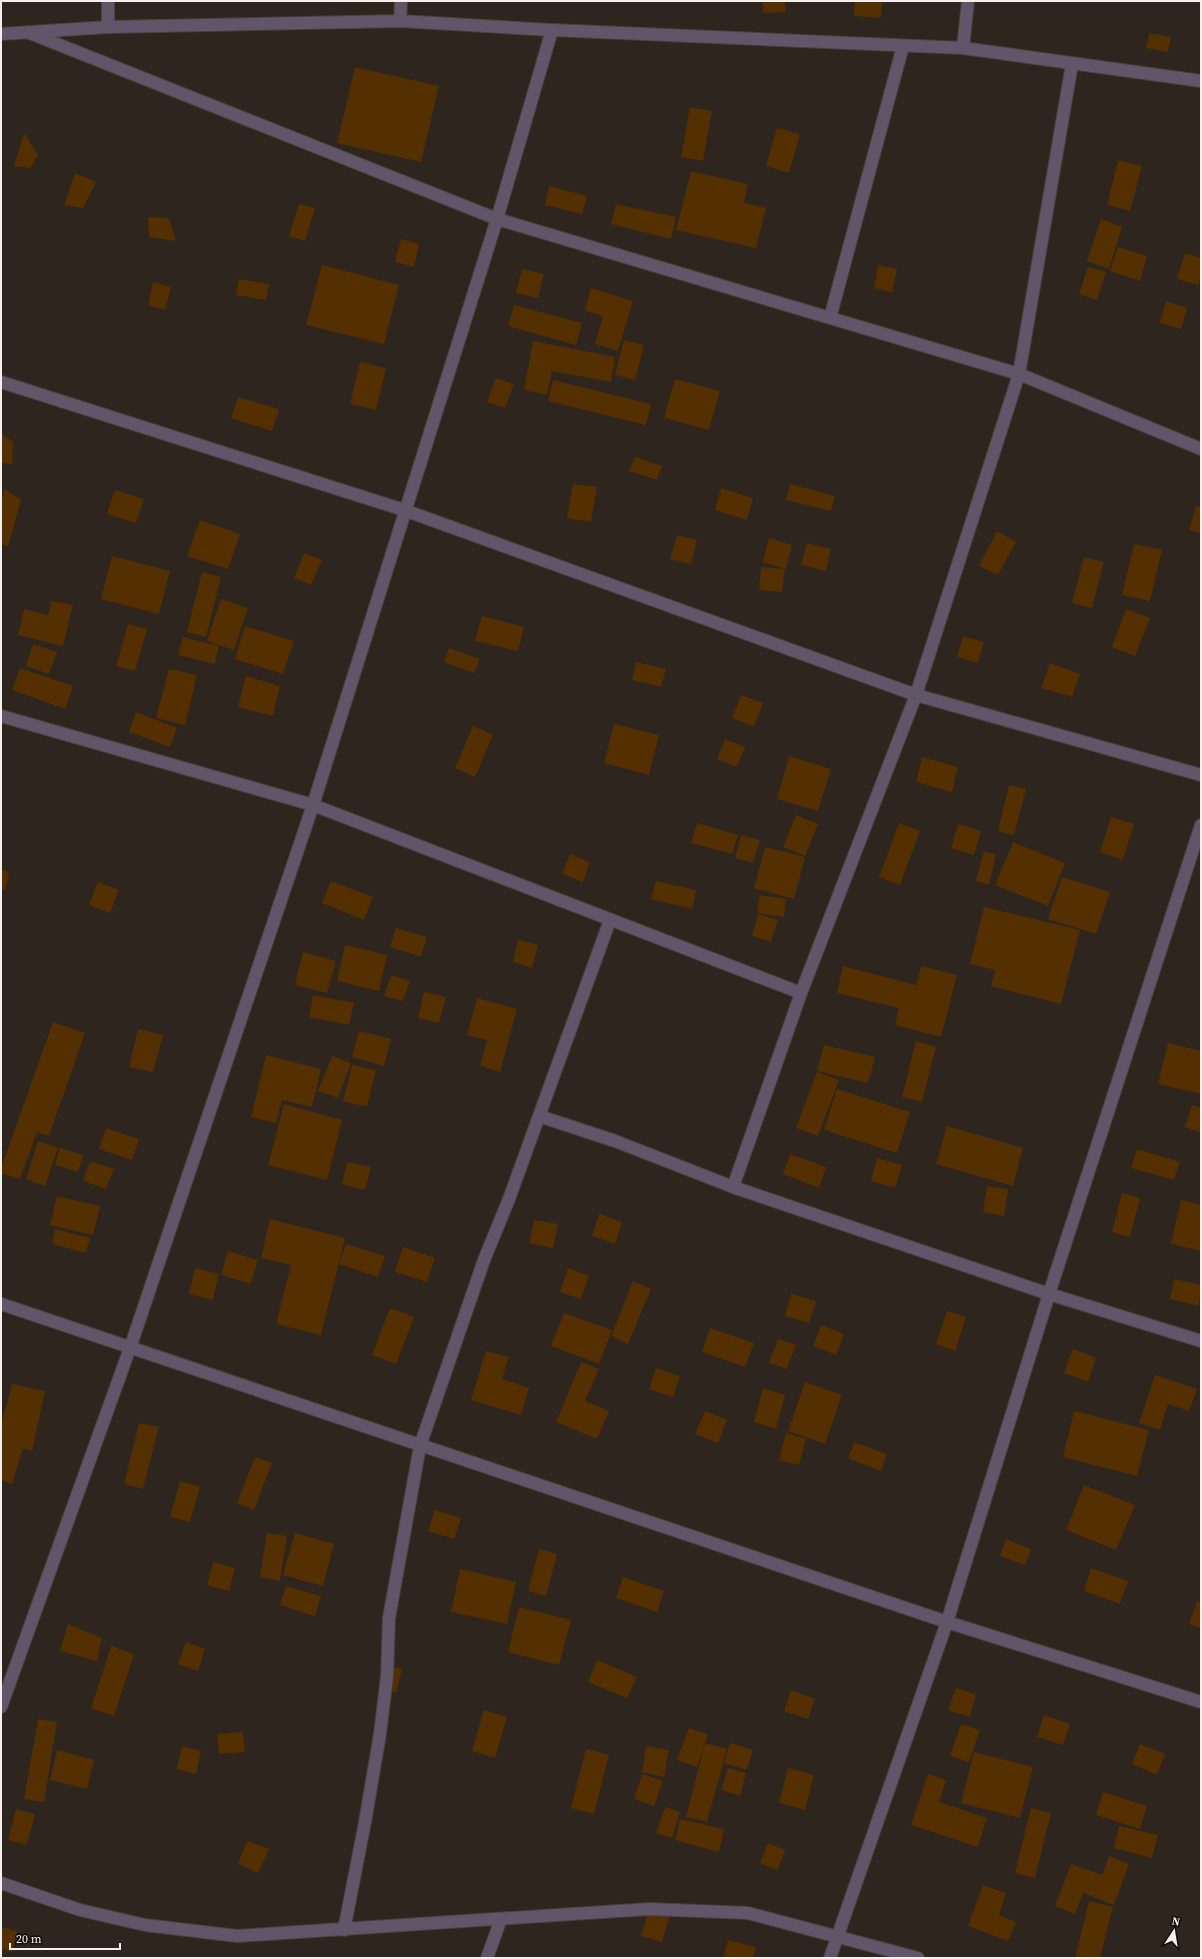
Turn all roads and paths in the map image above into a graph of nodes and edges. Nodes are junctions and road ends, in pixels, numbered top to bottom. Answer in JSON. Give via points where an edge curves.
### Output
{"nodes":[{"id":1,"x":108,"y":1,"type":"edge"},
{"id":2,"x":401,"y":1,"type":"edge"},
{"id":3,"x":968,"y":1,"type":"edge"},
{"id":4,"x":400,"y":21,"type":"junction"},
{"id":5,"x":108,"y":27,"type":"junction"},
{"id":6,"x":552,"y":30,"type":"junction"},
{"id":7,"x":27,"y":32,"type":"junction"},
{"id":8,"x":1,"y":34,"type":"edge"},
{"id":9,"x":902,"y":46,"type":"junction"},
{"id":10,"x":963,"y":48,"type":"junction"},
{"id":11,"x":1072,"y":64,"type":"junction"},
{"id":12,"x":1201,"y":81,"type":"edge"},
{"id":13,"x":496,"y":219,"type":"junction"},
{"id":14,"x":830,"y":318,"type":"junction"},
{"id":15,"x":1019,"y":374,"type":"junction"},
{"id":16,"x":1,"y":382,"type":"edge"},
{"id":17,"x":1201,"y":449,"type":"edge"},
{"id":18,"x":404,"y":510,"type":"junction"},
{"id":19,"x":916,"y":695,"type":"junction"},
{"id":20,"x":1,"y":716,"type":"edge"},
{"id":21,"x":1201,"y":775,"type":"edge"},
{"id":22,"x":313,"y":805,"type":"junction"},
{"id":23,"x":1201,"y":825,"type":"edge"},
{"id":24,"x":610,"y":920,"type":"junction"},
{"id":25,"x":800,"y":993,"type":"junction"},
{"id":26,"x":539,"y":1116,"type":"junction"},
{"id":27,"x":733,"y":1187,"type":"junction"},
{"id":28,"x":1049,"y":1294,"type":"junction"},
{"id":29,"x":1,"y":1304,"type":"edge"},
{"id":30,"x":1201,"y":1341,"type":"edge"},
{"id":31,"x":130,"y":1348,"type":"junction"},
{"id":32,"x":420,"y":1446,"type":"junction"},
{"id":33,"x":947,"y":1622,"type":"junction"},
{"id":34,"x":1201,"y":1702,"type":"edge"},
{"id":35,"x":1,"y":1707,"type":"edge"},
{"id":36,"x":1,"y":1883,"type":"edge"},
{"id":37,"x":501,"y":1919,"type":"junction"},
{"id":38,"x":344,"y":1930,"type":"junction"},
{"id":39,"x":837,"y":1936,"type":"junction"},
{"id":40,"x":487,"y":1958,"type":"edge"},
{"id":41,"x":830,"y":1958,"type":"edge"},
{"id":42,"x":918,"y":1958,"type":"edge"}],
"edges":[{"from":1,"to":5,"type":"street"},
{"from":2,"to":4,"type":"street"},
{"from":3,"to":10,"type":"street"},
{"from":4,"to":5,"type":"street"},
{"from":4,"to":6,"type":"street"},
{"from":5,"to":7,"type":"street"},
{"from":6,"to":9,"type":"street"},
{"from":6,"to":13,"type":"street"},
{"from":7,"to":8,"type":"street"},
{"from":7,"to":13,"type":"street"},
{"from":9,"to":10,"type":"street"},
{"from":9,"to":14,"type":"street"},
{"from":10,"to":11,"type":"street"},
{"from":11,"to":12,"type":"street"},
{"from":11,"to":15,"type":"street"},
{"from":13,"to":14,"type":"street"},
{"from":13,"to":18,"type":"street"},
{"from":14,"to":15,"type":"street"},
{"from":15,"to":17,"type":"street"},
{"from":15,"to":19,"type":"street"},
{"from":16,"to":18,"type":"street"},
{"from":18,"to":19,"type":"street"},
{"from":18,"to":22,"type":"street"},
{"from":19,"to":21,"type":"street"},
{"from":19,"to":25,"type":"street"},
{"from":20,"to":22,"type":"street"},
{"from":22,"to":24,"type":"street"},
{"from":22,"to":31,"type":"street"},
{"from":23,"to":28,"type":"street"},
{"from":24,"to":25,"type":"street"},
{"from":24,"to":26,"type":"street"},
{"from":25,"to":27,"type":"street"},
{"from":26,"to":27,"type":"street","via":[[615,1140]]},
{"from":26,"to":32,"type":"street","via":[[484,1260]]},
{"from":27,"to":28,"type":"street"},
{"from":28,"to":30,"type":"street"},
{"from":28,"to":33,"type":"street"},
{"from":29,"to":31,"type":"street"},
{"from":31,"to":32,"type":"street"},
{"from":31,"to":35,"type":"street"},
{"from":32,"to":33,"type":"street"},
{"from":32,"to":38,"type":"street","via":[[389,1618],[387,1676],[380,1734]]},
{"from":33,"to":34,"type":"street"},
{"from":33,"to":39,"type":"street"},
{"from":36,"to":38,"type":"street","via":[[80,1910],[145,1925],[238,1936]]},
{"from":37,"to":38,"type":"street"},
{"from":37,"to":39,"type":"street","via":[[649,1909],[697,1910],[748,1913]]},
{"from":37,"to":40,"type":"street"},
{"from":39,"to":41,"type":"street"},
{"from":39,"to":42,"type":"street"}]}
